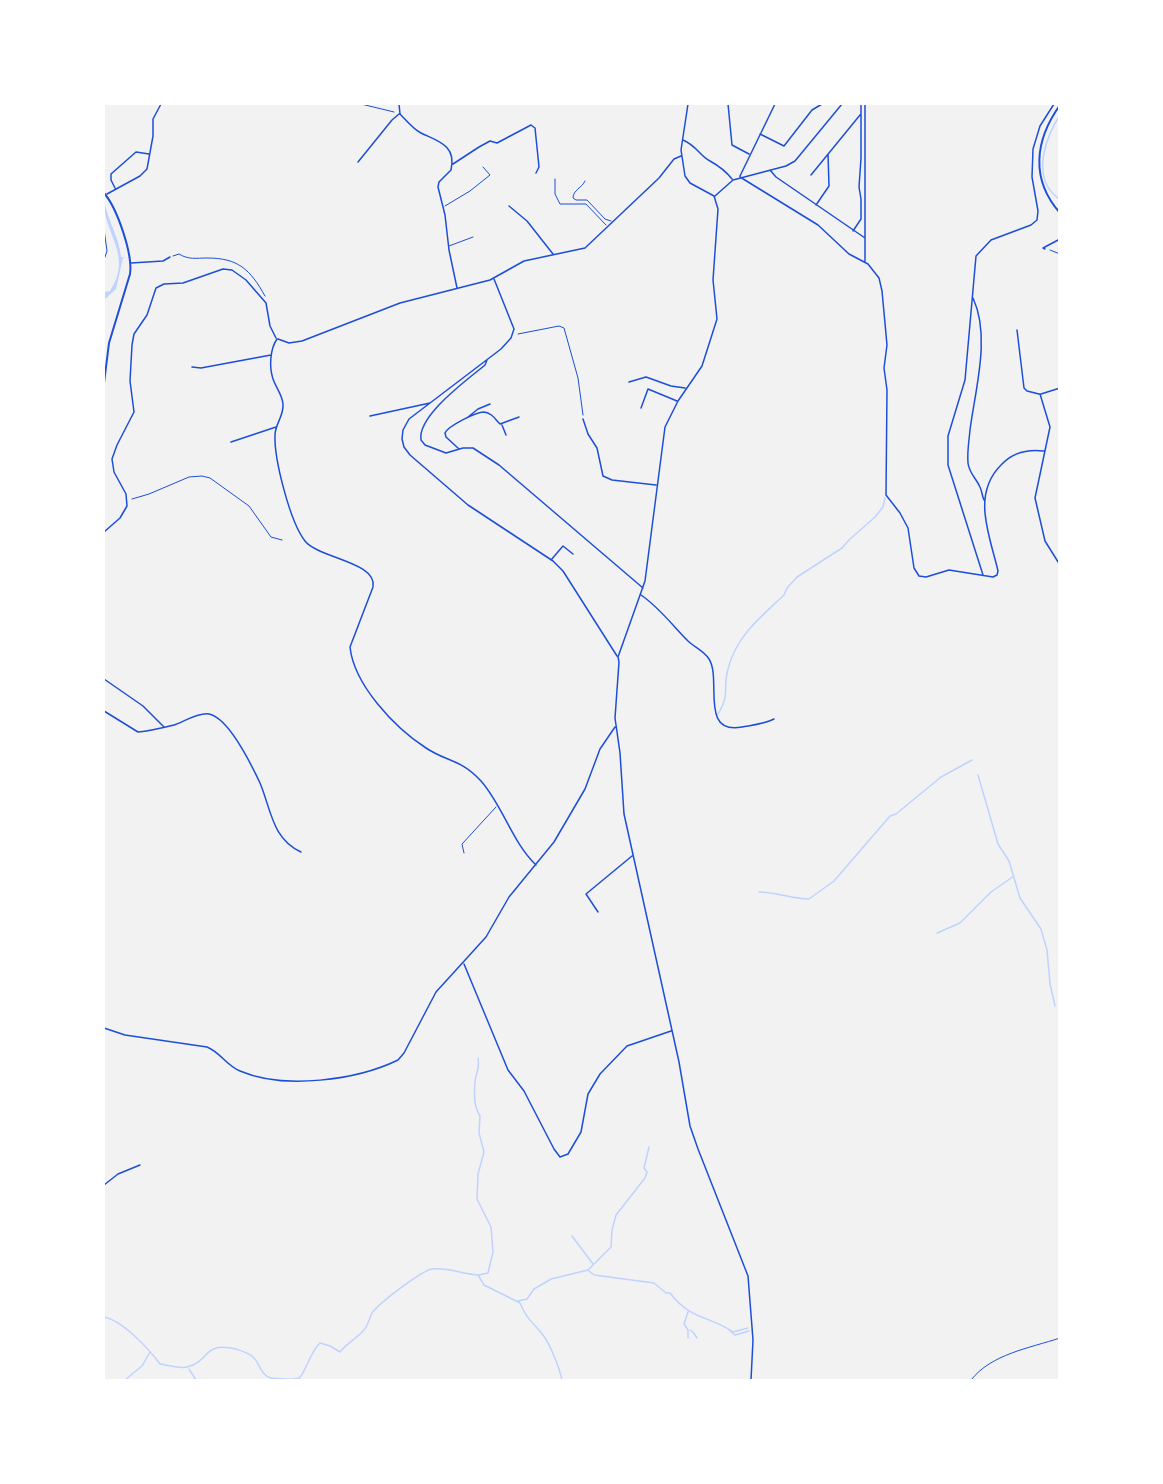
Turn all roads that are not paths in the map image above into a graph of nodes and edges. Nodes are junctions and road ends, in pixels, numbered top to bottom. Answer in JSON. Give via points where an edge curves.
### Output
{"nodes":[{"id":1,"x":161,"y":104,"type":"edge"},
{"id":2,"x":399,"y":104,"type":"edge"},
{"id":3,"x":688,"y":104,"type":"edge"},
{"id":4,"x":728,"y":104,"type":"edge"},
{"id":5,"x":775,"y":104,"type":"edge"},
{"id":6,"x":822,"y":104,"type":"edge"},
{"id":7,"x":842,"y":104,"type":"edge"},
{"id":8,"x":861,"y":104,"type":"edge"},
{"id":9,"x":865,"y":104,"type":"edge"},
{"id":10,"x":1054,"y":104,"type":"edge"},
{"id":11,"x":1059,"y":105,"type":"edge"},
{"id":12,"x":400,"y":114,"type":"junction"},
{"id":13,"x":861,"y":114,"type":"junction"},
{"id":14,"x":760,"y":134,"type":"junction"},
{"id":15,"x":682,"y":139,"type":"junction"},
{"id":16,"x":150,"y":154,"type":"junction"},
{"id":17,"x":750,"y":154,"type":"junction"},
{"id":18,"x":828,"y":154,"type":"junction"},
{"id":19,"x":681,"y":156,"type":"junction"},
{"id":20,"x":358,"y":162,"type":"dead end"},
{"id":21,"x":452,"y":165,"type":"junction"},
{"id":22,"x":483,"y":167,"type":"dead end"},
{"id":23,"x":770,"y":170,"type":"junction"},
{"id":24,"x":536,"y":173,"type":"dead end"},
{"id":25,"x":811,"y":175,"type":"dead end"},
{"id":26,"x":740,"y":177,"type":"junction"},
{"id":27,"x":555,"y":179,"type":"dead end"},
{"id":28,"x":733,"y":180,"type":"junction"},
{"id":29,"x":585,"y":181,"type":"dead end"},
{"id":30,"x":116,"y":190,"type":"junction"},
{"id":31,"x":104,"y":194,"type":"edge"},
{"id":32,"x":714,"y":196,"type":"junction"},
{"id":33,"x":816,"y":205,"type":"junction"},
{"id":34,"x":509,"y":206,"type":"dead end"},
{"id":35,"x":443,"y":207,"type":"junction"},
{"id":36,"x":1059,"y":213,"type":"edge"},
{"id":37,"x":613,"y":221,"type":"junction"},
{"id":38,"x":607,"y":227,"type":"junction"},
{"id":39,"x":853,"y":231,"type":"junction"},
{"id":40,"x":473,"y":237,"type":"dead end"},
{"id":41,"x":866,"y":238,"type":"junction"},
{"id":42,"x":1059,"y":239,"type":"edge"},
{"id":43,"x":450,"y":246,"type":"junction"},
{"id":44,"x":1045,"y":249,"type":"road end"},
{"id":45,"x":553,"y":255,"type":"junction"},
{"id":46,"x":171,"y":257,"type":"dead end"},
{"id":47,"x":865,"y":262,"type":"junction"},
{"id":48,"x":131,"y":263,"type":"junction"},
{"id":49,"x":494,"y":279,"type":"junction"},
{"id":50,"x":458,"y":288,"type":"junction"},
{"id":51,"x":973,"y":297,"type":"junction"},
{"id":52,"x":1017,"y":330,"type":"dead end"},
{"id":53,"x":277,"y":339,"type":"junction"},
{"id":54,"x":272,"y":355,"type":"junction"},
{"id":55,"x":487,"y":360,"type":"junction"},
{"id":56,"x":192,"y":367,"type":"dead end"},
{"id":57,"x":629,"y":382,"type":"dead end"},
{"id":58,"x":104,"y":383,"type":"edge"},
{"id":59,"x":686,"y":388,"type":"junction"},
{"id":60,"x":1059,"y":388,"type":"edge"},
{"id":61,"x":1040,"y":394,"type":"junction"},
{"id":62,"x":678,"y":401,"type":"junction"},
{"id":63,"x":430,"y":402,"type":"junction"},
{"id":64,"x":490,"y":404,"type":"dead end"},
{"id":65,"x":641,"y":408,"type":"dead end"},
{"id":66,"x":370,"y":416,"type":"dead end"},
{"id":67,"x":519,"y":417,"type":"dead end"},
{"id":68,"x":467,"y":418,"type":"junction"},
{"id":69,"x":584,"y":419,"type":"road end"},
{"id":70,"x":502,"y":424,"type":"junction"},
{"id":71,"x":276,"y":427,"type":"junction"},
{"id":72,"x":506,"y":435,"type":"dead end"},
{"id":73,"x":231,"y":442,"type":"dead end"},
{"id":74,"x":459,"y":449,"type":"junction"},
{"id":75,"x":1044,"y":451,"type":"junction"},
{"id":76,"x":657,"y":485,"type":"junction"},
{"id":77,"x":984,"y":500,"type":"junction"},
{"id":78,"x":104,"y":532,"type":"edge"},
{"id":79,"x":573,"y":554,"type":"dead end"},
{"id":80,"x":551,"y":560,"type":"junction"},
{"id":81,"x":1059,"y":565,"type":"edge"},
{"id":82,"x":983,"y":576,"type":"junction"},
{"id":83,"x":644,"y":588,"type":"junction"},
{"id":84,"x":640,"y":595,"type":"junction"},
{"id":85,"x":618,"y":657,"type":"junction"},
{"id":86,"x":104,"y":679,"type":"edge"},
{"id":87,"x":104,"y":711,"type":"edge"},
{"id":88,"x":774,"y":719,"type":"dead end"},
{"id":89,"x":616,"y":726,"type":"junction"},
{"id":90,"x":164,"y":727,"type":"junction"},
{"id":91,"x":498,"y":805,"type":"junction"},
{"id":92,"x":301,"y":852,"type":"dead end"},
{"id":93,"x":464,"y":853,"type":"dead end"},
{"id":94,"x":633,"y":856,"type":"junction"},
{"id":95,"x":536,"y":865,"type":"junction"},
{"id":96,"x":598,"y":912,"type":"dead end"},
{"id":97,"x":463,"y":963,"type":"junction"},
{"id":98,"x":104,"y":1028,"type":"edge"},
{"id":99,"x":672,"y":1031,"type":"junction"},
{"id":100,"x":140,"y":1164,"type":"dead end"},
{"id":101,"x":104,"y":1185,"type":"edge"},
{"id":102,"x":751,"y":1380,"type":"edge"}],
"edges":[{"from":1,"to":16,"type":"street","via":[[153,119]]},
{"from":2,"to":12,"type":"street"},
{"from":3,"to":15,"type":"street"},
{"from":4,"to":17,"type":"street","via":[[732,145]]},
{"from":5,"to":14,"type":"street"},
{"from":6,"to":14,"type":"street","via":[[784,146]]},
{"from":7,"to":23,"type":"street","via":[[800,158]]},
{"from":8,"to":13,"type":"street"},
{"from":9,"to":41,"type":"street"},
{"from":10,"to":51,"type":"street","via":[[1033,149],[1037,220],[991,240],[979,251]]},
{"from":11,"to":36,"type":"main road","via":[[1041,141],[1039,156],[1045,194]]},
{"from":12,"to":20,"type":"street"},
{"from":12,"to":21,"type":"street","via":[[419,132],[442,142]]},
{"from":13,"to":18,"type":"street"},
{"from":13,"to":39,"type":"street","via":[[861,219]]},
{"from":14,"to":17,"type":"street"},
{"from":15,"to":19,"type":"street"},
{"from":15,"to":28,"type":"street","via":[[723,168]]},
{"from":16,"to":30,"type":"street","via":[[143,174]]},
{"from":16,"to":30,"type":"street","via":[[136,152],[111,174]]},
{"from":17,"to":26,"type":"street"},
{"from":18,"to":25,"type":"street"},
{"from":18,"to":33,"type":"street","via":[[829,186]]},
{"from":19,"to":32,"type":"street","via":[[687,180]]},
{"from":19,"to":37,"type":"street"},
{"from":21,"to":24,"type":"street","via":[[490,141],[497,142],[533,126],[539,167]]},
{"from":21,"to":35,"type":"street","via":[[438,184]]},
{"from":22,"to":35,"type":"lane","via":[[490,176]]},
{"from":23,"to":26,"type":"street"},
{"from":23,"to":33,"type":"street"},
{"from":26,"to":28,"type":"street"},
{"from":26,"to":47,"type":"street","via":[[818,225],[849,254]]},
{"from":27,"to":38,"type":"lane","via":[[560,204],[586,204]]},
{"from":28,"to":32,"type":"street"},
{"from":29,"to":37,"type":"lane","via":[[573,198],[588,200],[605,219]]},
{"from":30,"to":31,"type":"street"},
{"from":31,"to":48,"type":"main road","via":[[112,204]]},
{"from":32,"to":59,"type":"street","via":[[718,209],[713,280],[717,319],[702,366]]},
{"from":33,"to":39,"type":"street"},
{"from":34,"to":45,"type":"street","via":[[527,221]]},
{"from":35,"to":43,"type":"street"},
{"from":37,"to":38,"type":"street"},
{"from":38,"to":45,"type":"street","via":[[585,248]]},
{"from":39,"to":41,"type":"street"},
{"from":40,"to":43,"type":"lane"},
{"from":41,"to":47,"type":"street"},
{"from":42,"to":44,"type":"street"},
{"from":43,"to":50,"type":"street"},
{"from":45,"to":49,"type":"street","via":[[519,263]]},
{"from":46,"to":48,"type":"street"},
{"from":47,"to":82,"type":"street","via":[[879,278],[886,327],[887,498],[908,528],[914,568],[919,576],[950,570]]},
{"from":48,"to":58,"type":"main road","via":[[109,343]]},
{"from":49,"to":50,"type":"street"},
{"from":49,"to":55,"type":"street","via":[[513,333],[506,345]]},
{"from":50,"to":53,"type":"street","via":[[390,307],[302,341],[289,343]]},
{"from":51,"to":77,"type":"street","via":[[980,317],[981,339],[967,460]]},
{"from":51,"to":82,"type":"street","via":[[965,380],[951,424],[947,459]]},
{"from":52,"to":61,"type":"street","via":[[1024,388]]},
{"from":53,"to":54,"type":"street"},
{"from":53,"to":78,"type":"street","via":[[266,303],[232,270],[158,287],[134,334],[130,381],[134,412],[113,456],[114,472],[127,500],[123,514]]},
{"from":54,"to":56,"type":"street"},
{"from":54,"to":71,"type":"street","via":[[272,376],[284,407]]},
{"from":55,"to":63,"type":"street"},
{"from":55,"to":74,"type":"street","via":[[430,413],[420,432],[421,440],[430,447],[446,453]]},
{"from":57,"to":59,"type":"street","via":[[646,377]]},
{"from":59,"to":62,"type":"street"},
{"from":60,"to":61,"type":"street"},
{"from":61,"to":75,"type":"street","via":[[1050,424]]},
{"from":62,"to":65,"type":"street","via":[[648,389]]},
{"from":62,"to":76,"type":"street","via":[[665,428]]},
{"from":63,"to":66,"type":"street"},
{"from":63,"to":80,"type":"street","via":[[405,424],[402,439],[407,451],[468,505]]},
{"from":64,"to":68,"type":"street"},
{"from":67,"to":70,"type":"street"},
{"from":68,"to":70,"type":"street","via":[[486,413]]},
{"from":68,"to":74,"type":"street","via":[[445,431]]},
{"from":69,"to":76,"type":"street","via":[[597,448],[603,476]]},
{"from":70,"to":72,"type":"street"},
{"from":71,"to":73,"type":"street"},
{"from":71,"to":91,"type":"street","via":[[285,497],[304,541],[373,578],[350,649],[364,684],[398,727],[427,749],[467,768]]},
{"from":74,"to":83,"type":"street","via":[[473,448],[500,465]]},
{"from":75,"to":77,"type":"street","via":[[1019,453],[1003,462],[990,478]]},
{"from":75,"to":81,"type":"street","via":[[1035,498],[1045,541]]},
{"from":76,"to":83,"type":"street"},
{"from":77,"to":82,"type":"street","via":[[998,571],[995,577]]},
{"from":79,"to":80,"type":"street","via":[[563,546]]},
{"from":80,"to":85,"type":"street","via":[[570,580]]},
{"from":83,"to":84,"type":"street"},
{"from":84,"to":85,"type":"street"},
{"from":84,"to":88,"type":"street","via":[[661,610],[689,643],[709,659],[722,724],[732,729]]},
{"from":85,"to":89,"type":"street"},
{"from":86,"to":90,"type":"street","via":[[143,706]]},
{"from":87,"to":90,"type":"street","via":[[138,732]]},
{"from":89,"to":94,"type":"street","via":[[623,807]]},
{"from":89,"to":95,"type":"street","via":[[597,755],[583,792]]},
{"from":90,"to":92,"type":"street","via":[[207,714],[229,729],[259,781],[276,829]]},
{"from":91,"to":93,"type":"lane","via":[[462,844]]},
{"from":91,"to":95,"type":"street"},
{"from":94,"to":96,"type":"street","via":[[585,894]]},
{"from":94,"to":99,"type":"street"},
{"from":95,"to":97,"type":"street","via":[[509,897],[493,928]]},
{"from":97,"to":98,"type":"street","via":[[430,1000],[401,1058],[332,1080],[254,1076],[234,1068],[207,1047],[124,1035]]},
{"from":97,"to":99,"type":"street","via":[[507,1067],[525,1091],[560,1157],[568,1154],[581,1132],[588,1094],[600,1074],[627,1046]]},
{"from":99,"to":102,"type":"street","via":[[692,1133],[748,1276],[753,1340]]},
{"from":100,"to":101,"type":"street"}]}
